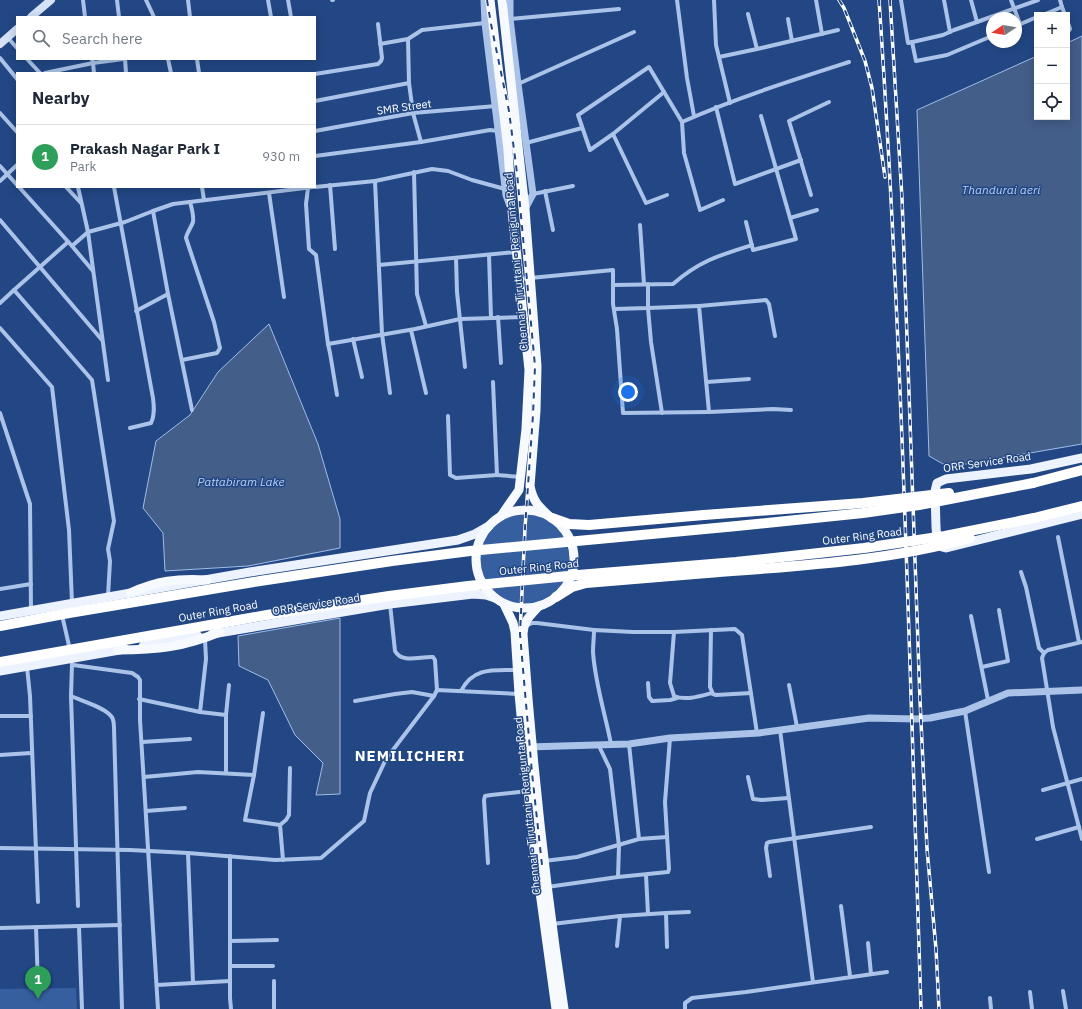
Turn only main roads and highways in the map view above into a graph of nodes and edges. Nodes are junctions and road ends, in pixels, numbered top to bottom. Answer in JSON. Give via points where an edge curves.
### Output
{"nodes":[{"id":1,"x":51,"y":0,"type":"edge"},
{"id":2,"x":490,"y":0,"type":"edge"},
{"id":3,"x":502,"y":0,"type":"edge"},
{"id":4,"x":32,"y":16,"type":"edge"},
{"id":5,"x":16,"y":30,"type":"edge"},
{"id":6,"x":0,"y":44,"type":"edge"},
{"id":7,"x":1082,"y":458,"type":"edge"},
{"id":8,"x":1082,"y":470,"type":"edge"},
{"id":9,"x":1026,"y":484,"type":"junction"},
{"id":10,"x":1082,"y":506,"type":"edge"},
{"id":11,"x":1082,"y":514,"type":"edge"},
{"id":12,"x":501,"y":516,"type":"junction"},
{"id":13,"x":551,"y":517,"type":"junction"},
{"id":14,"x":1016,"y":522,"type":"junction"},
{"id":15,"x":489,"y":526,"type":"junction"},
{"id":16,"x":207,"y":580,"type":"joint"},
{"id":17,"x":130,"y":593,"type":"joint"},
{"id":18,"x":556,"y":597,"type":"junction"},
{"id":19,"x":495,"y":598,"type":"junction"},
{"id":20,"x":504,"y":604,"type":"junction"},
{"id":21,"x":539,"y":606,"type":"junction"},
{"id":22,"x":0,"y":616,"type":"edge"},
{"id":23,"x":0,"y":626,"type":"edge"},
{"id":24,"x":220,"y":632,"type":"junction"},
{"id":25,"x":118,"y":650,"type":"junction"},
{"id":26,"x":0,"y":662,"type":"edge"},
{"id":27,"x":0,"y":671,"type":"edge"},
{"id":28,"x":528,"y":747,"type":"junction"},
{"id":29,"x":556,"y":1009,"type":"edge"},
{"id":30,"x":564,"y":1009,"type":"edge"}],
"edges":[{"from":1,"to":4,"type":"main road"},
{"from":2,"to":12,"type":"highway","name":"Chennai - Tiruttani - Renigunta Road","via":[[489,23],[508,150],[528,370],[526,429],[519,490]]},
{"from":3,"to":13,"type":"highway","name":"Chennai - Tiruttani - Renigunta Road","via":[[508,21],[537,366],[530,486],[537,505]]},
{"from":5,"to":6,"type":"main road"},
{"from":7,"to":11,"type":"main road","name":"ORR Service Road","via":[[1031,469],[946,478],[937,483],[937,540],[946,548]]},
{"from":8,"to":9,"type":"highway","name":"Outer Ring Road"},
{"from":9,"to":13,"type":"highway","bridge":true,"via":[[855,504],[589,525],[569,524]]},
{"from":9,"to":23,"type":"highway","name":"Outer Ring Road","bridge":true,"via":[[919,506],[863,513],[470,551],[376,564],[260,581]]},
{"from":10,"to":14,"type":"highway","name":"Outer Ring Road","bridge":true},
{"from":12,"to":13,"type":"highway","name":"Chennai - Tiruttani - Renigunta Road","via":[[510,512],[530,510]]},
{"from":12,"to":15,"type":"highway","name":"Chennai - Tiruttani - Renigunta Road"},
{"from":13,"to":18,"type":"highway","name":"Chennai - Tiruttani - Renigunta Road","via":[[567,534],[574,559],[567,583]]},
{"from":14,"to":18,"type":"highway","bridge":true,"via":[[956,542],[877,556],[785,567],[586,583],[572,587]]},
{"from":14,"to":26,"type":"highway","name":"Outer Ring Road","bridge":true,"via":[[864,548],[468,586],[389,596]]},
{"from":15,"to":16,"type":"main road","via":[[468,538]]},
{"from":15,"to":19,"type":"highway","name":"Chennai - Tiruttani - Renigunta Road","via":[[480,538],[476,561],[482,583]]},
{"from":16,"to":17,"type":"highway","via":[[166,580]]},
{"from":17,"to":22,"type":"main road"},
{"from":18,"to":21,"type":"highway","name":"Chennai - Tiruttani - Renigunta Road"},
{"from":19,"to":20,"type":"highway","name":"Chennai - Tiruttani - Renigunta Road"},
{"from":19,"to":24,"type":"main road","name":"ORR Service Road","via":[[477,594],[458,600],[390,604]]},
{"from":20,"to":21,"type":"highway","name":"Chennai - Tiruttani - Renigunta Road","via":[[522,608]]},
{"from":20,"to":28,"type":"highway","name":"Chennai - Tiruttani - Renigunta Road","via":[[515,632],[519,694]]},
{"from":21,"to":28,"type":"highway","name":"Chennai - Tiruttani - Renigunta Road","via":[[527,618],[523,629]]},
{"from":24,"to":25,"type":"main road","name":"ORR Service Road"},
{"from":24,"to":25,"type":"highway","via":[[174,647]]},
{"from":25,"to":27,"type":"main road","name":"ORR Service Road","via":[[72,661]]},
{"from":28,"to":29,"type":"highway","name":"Chennai - Tiruttani - Renigunta Road","via":[[533,841]]},
{"from":28,"to":30,"type":"highway","name":"Chennai - Tiruttani - Renigunta Road"}]}
